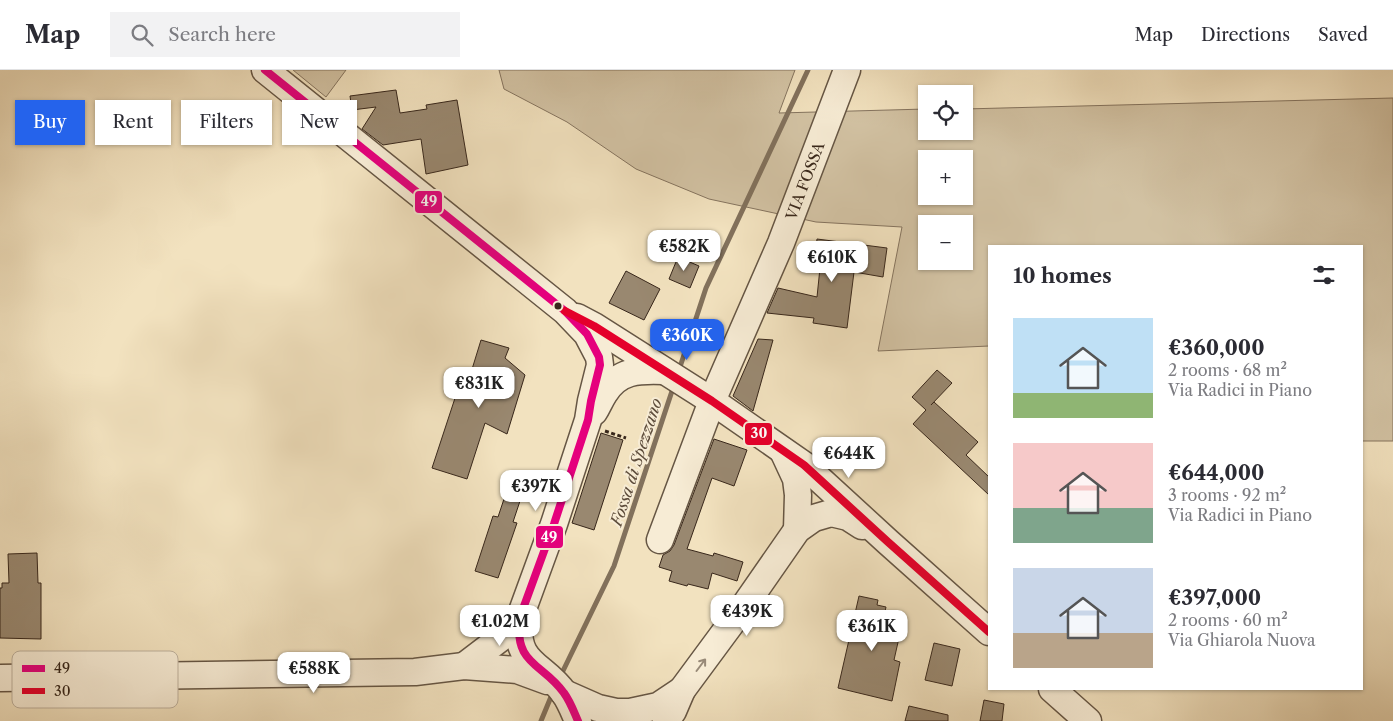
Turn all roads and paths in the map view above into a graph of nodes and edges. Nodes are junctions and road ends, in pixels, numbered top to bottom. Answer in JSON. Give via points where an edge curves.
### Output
{"nodes":[{"id":1,"x":265,"y":70,"type":"edge"},
{"id":2,"x":847,"y":70,"type":"edge"},
{"id":3,"x":565,"y":311,"type":"junction"},
{"id":4,"x":654,"y":368,"type":"junction"},
{"id":5,"x":712,"y":401,"type":"junction"},
{"id":6,"x":588,"y":420,"type":"junction"},
{"id":7,"x":783,"y":450,"type":"junction"},
{"id":8,"x":797,"y":530,"type":"junction"},
{"id":9,"x":660,"y":540,"type":"dead end"},
{"id":10,"x":888,"y":542,"type":"junction"},
{"id":11,"x":520,"y":617,"type":"junction"},
{"id":12,"x":988,"y":631,"type":"edge"},
{"id":13,"x":464,"y":666,"type":"junction"},
{"id":14,"x":529,"y":669,"type":"junction"},
{"id":15,"x":178,"y":675,"type":"edge"},
{"id":16,"x":682,"y":690,"type":"junction"},
{"id":17,"x":1053,"y":690,"type":"edge"},
{"id":18,"x":570,"y":702,"type":"edge"},
{"id":19,"x":666,"y":721,"type":"edge"},
{"id":20,"x":1088,"y":721,"type":"edge"}],
"edges":[{"from":1,"to":3,"type":"street"},
{"from":2,"to":5,"type":"street","name":"VIA FOSSA","via":[[781,243]]},
{"from":3,"to":4,"type":"street","via":[[594,326]]},
{"from":3,"to":6,"type":"street","via":[[587,334],[599,357]]},
{"from":4,"to":5,"type":"street"},
{"from":4,"to":6,"type":"street","via":[[630,372],[619,378]]},
{"from":5,"to":7,"type":"street"},
{"from":5,"to":9,"type":"street","name":"VIA FOSSA"},
{"from":6,"to":11,"type":"street"},
{"from":7,"to":8,"type":"street","via":[[796,480]]},
{"from":7,"to":10,"type":"street","via":[[804,465]]},
{"from":8,"to":10,"type":"street","via":[[814,518],[831,514],[848,517]]},
{"from":16,"to":8,"type":"street","one_way":true},
{"from":10,"to":12,"type":"street"},
{"from":11,"to":13,"type":"street","via":[[506,634]]},
{"from":11,"to":14,"type":"street","via":[[520,646]]},
{"from":13,"to":14,"type":"street"},
{"from":13,"to":15,"type":"street","via":[[415,672]]},
{"from":14,"to":18,"type":"street"},
{"from":16,"to":18,"type":"street","via":[[658,706],[630,712]]},
{"from":16,"to":19,"type":"street"},
{"from":17,"to":20,"type":"street"}]}
